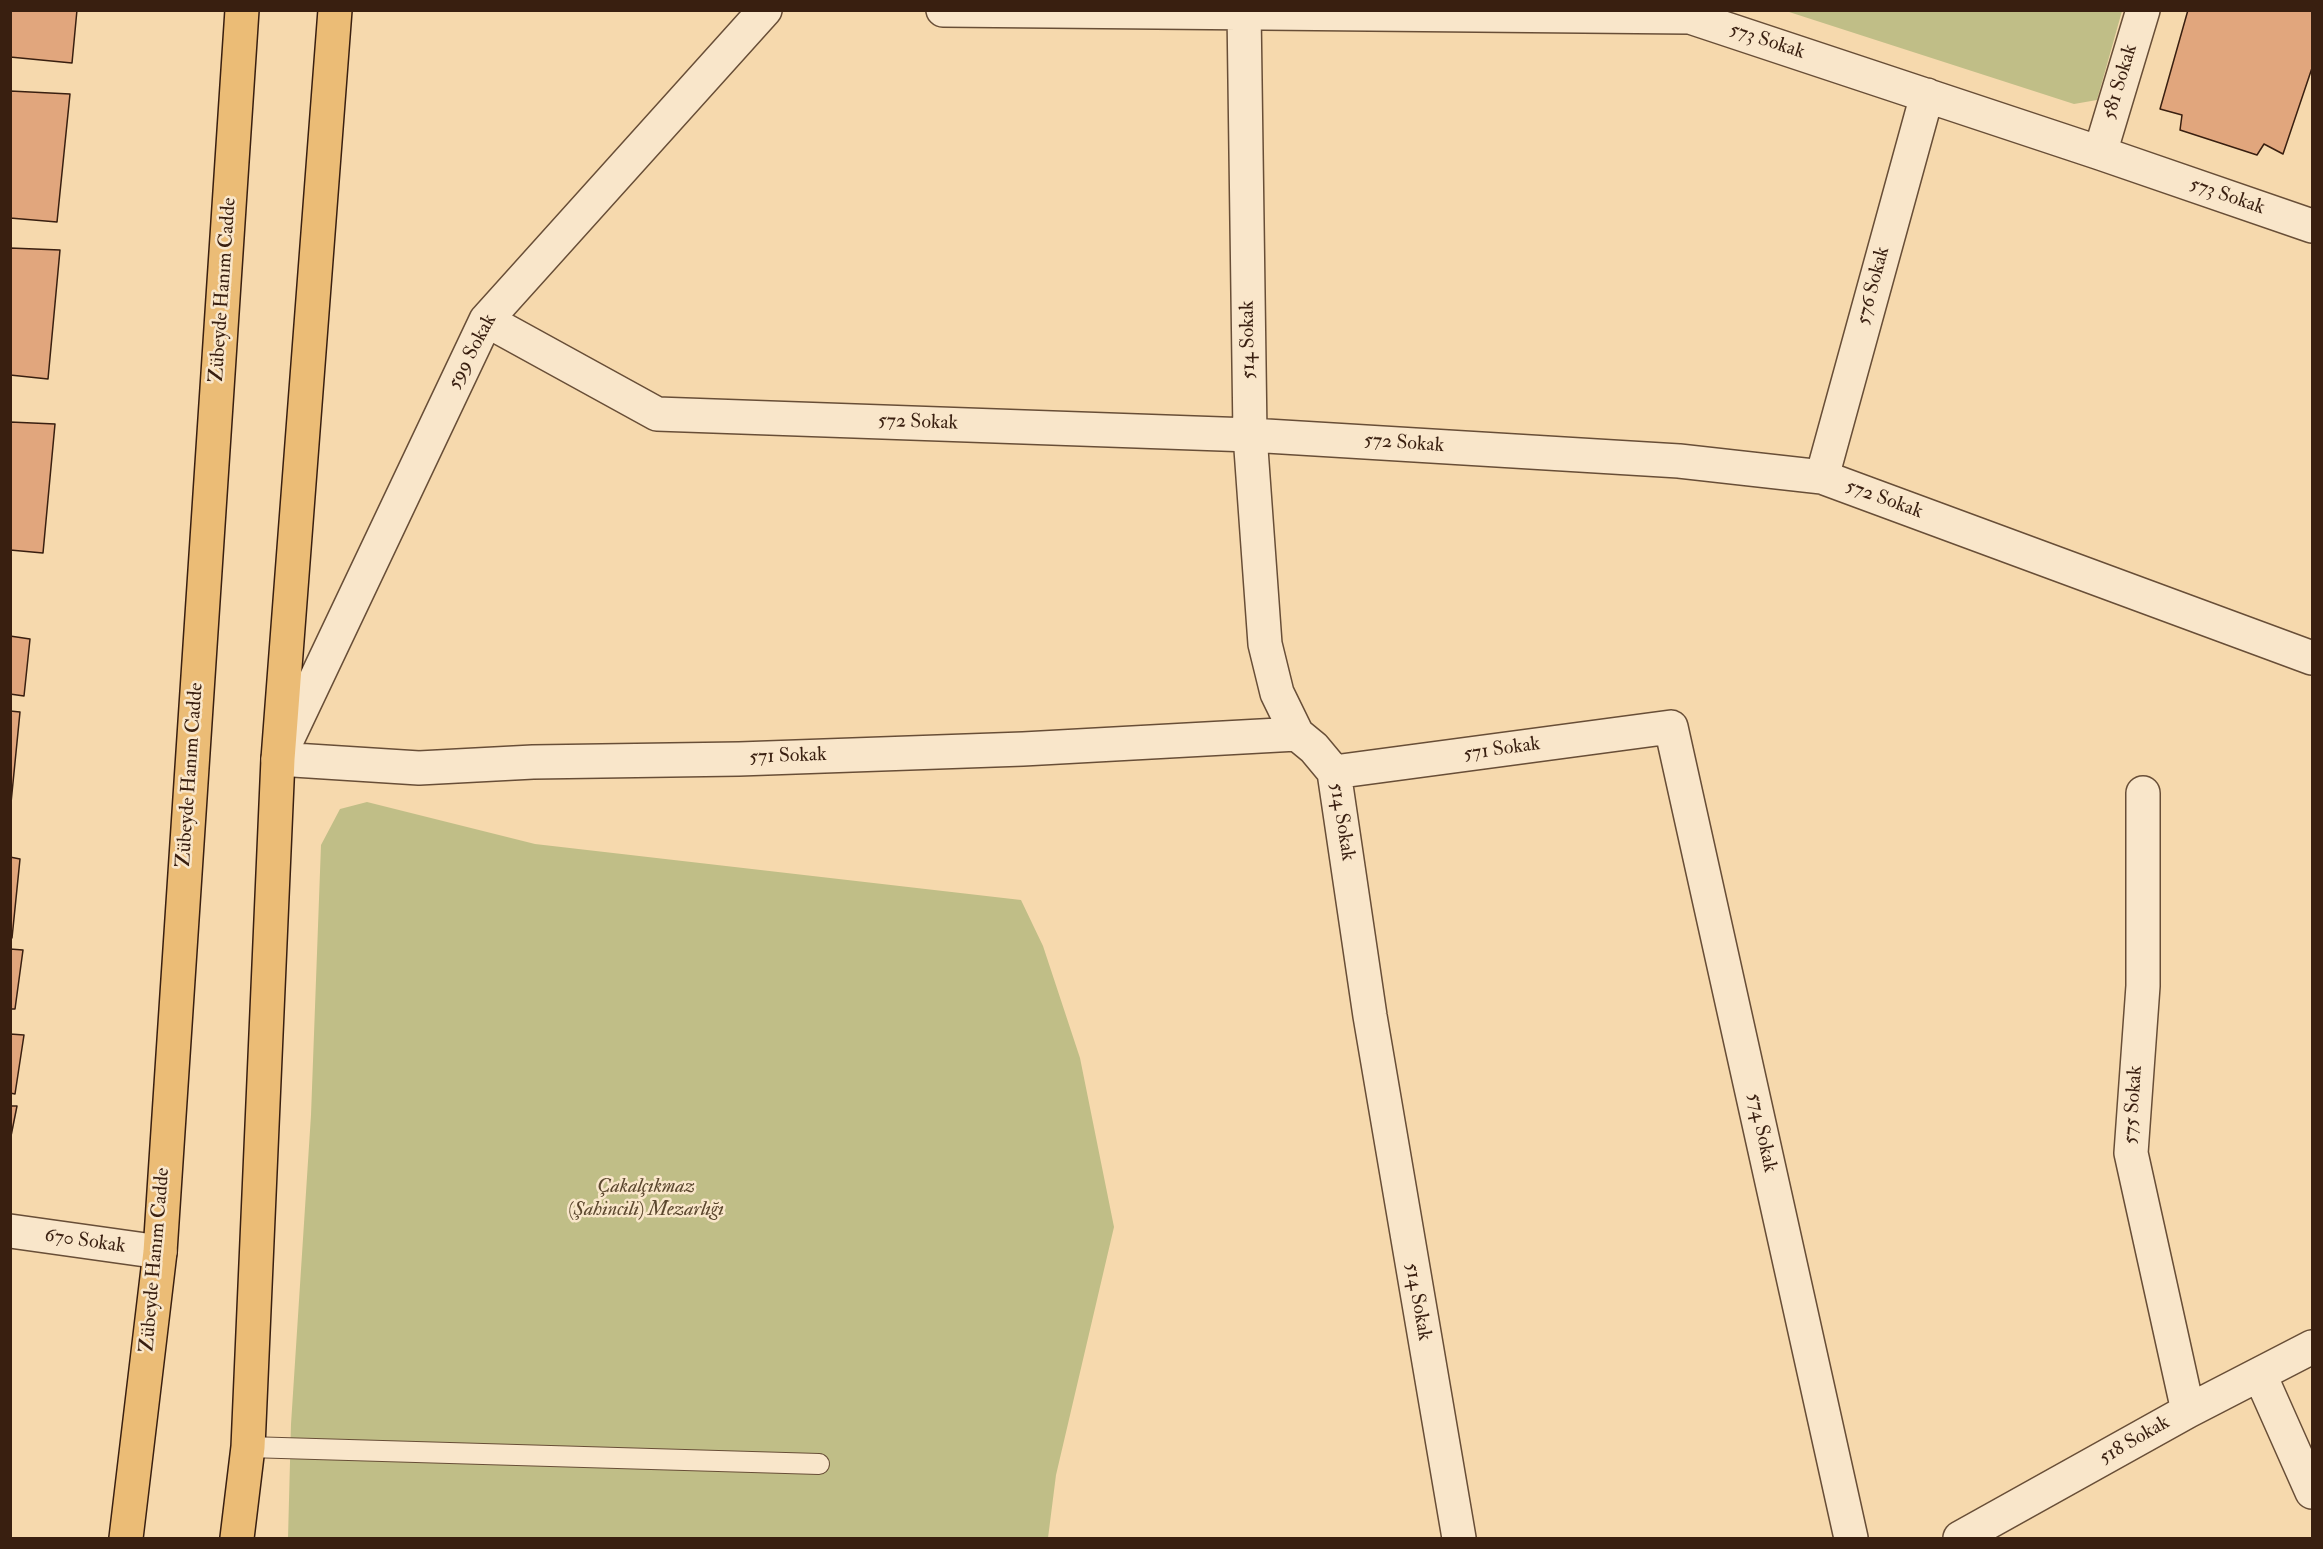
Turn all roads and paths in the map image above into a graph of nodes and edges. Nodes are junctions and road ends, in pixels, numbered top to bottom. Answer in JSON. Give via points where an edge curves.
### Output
{"nodes":[{"id":1,"x":242,"y":10,"type":"edge"},
{"id":2,"x":335,"y":10,"type":"edge"},
{"id":3,"x":765,"y":10,"type":"edge"},
{"id":4,"x":943,"y":10,"type":"edge"},
{"id":5,"x":2143,"y":10,"type":"edge"},
{"id":6,"x":1244,"y":12,"type":"edge"},
{"id":7,"x":1690,"y":14,"type":"edge"},
{"id":8,"x":1927,"y":95,"type":"junction"},
{"id":9,"x":2100,"y":153,"type":"junction"},
{"id":10,"x":2313,"y":226,"type":"edge"},
{"id":11,"x":486,"y":320,"type":"junction"},
{"id":12,"x":1250,"y":435,"type":"junction"},
{"id":13,"x":1822,"y":477,"type":"junction"},
{"id":14,"x":2313,"y":658,"type":"edge"},
{"id":15,"x":1671,"y":727,"type":"joint"},
{"id":16,"x":1297,"y":734,"type":"junction"},
{"id":17,"x":278,"y":759,"type":"junction"},
{"id":18,"x":1334,"y":772,"type":"junction"},
{"id":19,"x":2143,"y":793,"type":"dead end"},
{"id":20,"x":10,"y":1232,"type":"edge"},
{"id":21,"x":160,"y":1252,"type":"junction"},
{"id":22,"x":2313,"y":1347,"type":"edge"},
{"id":23,"x":2259,"y":1376,"type":"junction"},
{"id":24,"x":2188,"y":1411,"type":"junction"},
{"id":25,"x":248,"y":1446,"type":"junction"},
{"id":26,"x":819,"y":1464,"type":"dead end"},
{"id":27,"x":2313,"y":1492,"type":"edge"},
{"id":28,"x":126,"y":1539,"type":"edge"},
{"id":29,"x":237,"y":1539,"type":"edge"},
{"id":30,"x":1459,"y":1539,"type":"edge"},
{"id":31,"x":1851,"y":1539,"type":"edge"},
{"id":32,"x":1960,"y":1539,"type":"edge"}],
"edges":[{"from":1,"to":21,"type":"highway","name":"Zübeyde Hanım Cadde"},
{"from":2,"to":17,"type":"highway"},
{"from":3,"to":11,"type":"street","name":"599 Sokak"},
{"from":4,"to":6,"type":"street","name":"573 Sokak"},
{"from":5,"to":9,"type":"street","name":"581 Sokak"},
{"from":6,"to":7,"type":"street","name":"573 Sokak"},
{"from":6,"to":12,"type":"street","name":"514 Sokak"},
{"from":7,"to":8,"type":"street","name":"573 Sokak"},
{"from":8,"to":9,"type":"street","name":"573 Sokak"},
{"from":8,"to":13,"type":"street","name":"576 Sokak"},
{"from":9,"to":10,"type":"street","name":"573 Sokak"},
{"from":11,"to":12,"type":"street","name":"572 Sokak","via":[[657,414]]},
{"from":11,"to":17,"type":"street","name":"599 Sokak"},
{"from":12,"to":13,"type":"street","name":"572 Sokak","via":[[1679,461]]},
{"from":12,"to":16,"type":"street","name":"514 Sokak","via":[[1265,644],[1277,693]]},
{"from":13,"to":14,"type":"street","name":"572 Sokak"},
{"from":15,"to":18,"type":"street","name":"571 Sokak"},
{"from":15,"to":31,"type":"street","name":"574 Sokak"},
{"from":16,"to":17,"type":"street","name":"571 Sokak","via":[[1023,749],[419,768]]},
{"from":16,"to":18,"type":"street","name":"514 Sokak"},
{"from":17,"to":25,"type":"highway"},
{"from":18,"to":30,"type":"street","name":"514 Sokak","via":[[1387,1121]]},
{"from":19,"to":24,"type":"street","name":"575 Sokak","via":[[2143,986],[2131,1153]]},
{"from":20,"to":21,"type":"street","name":"670 Sokak"},
{"from":21,"to":28,"type":"highway","name":"Zübeyde Hanım Cadde"},
{"from":22,"to":23,"type":"street","name":"518 Sokak"},
{"from":23,"to":24,"type":"street","name":"518 Sokak"},
{"from":23,"to":27,"type":"street"},
{"from":24,"to":32,"type":"street","name":"518 Sokak"},
{"from":25,"to":26,"type":"lane"},
{"from":25,"to":29,"type":"highway"}]}
